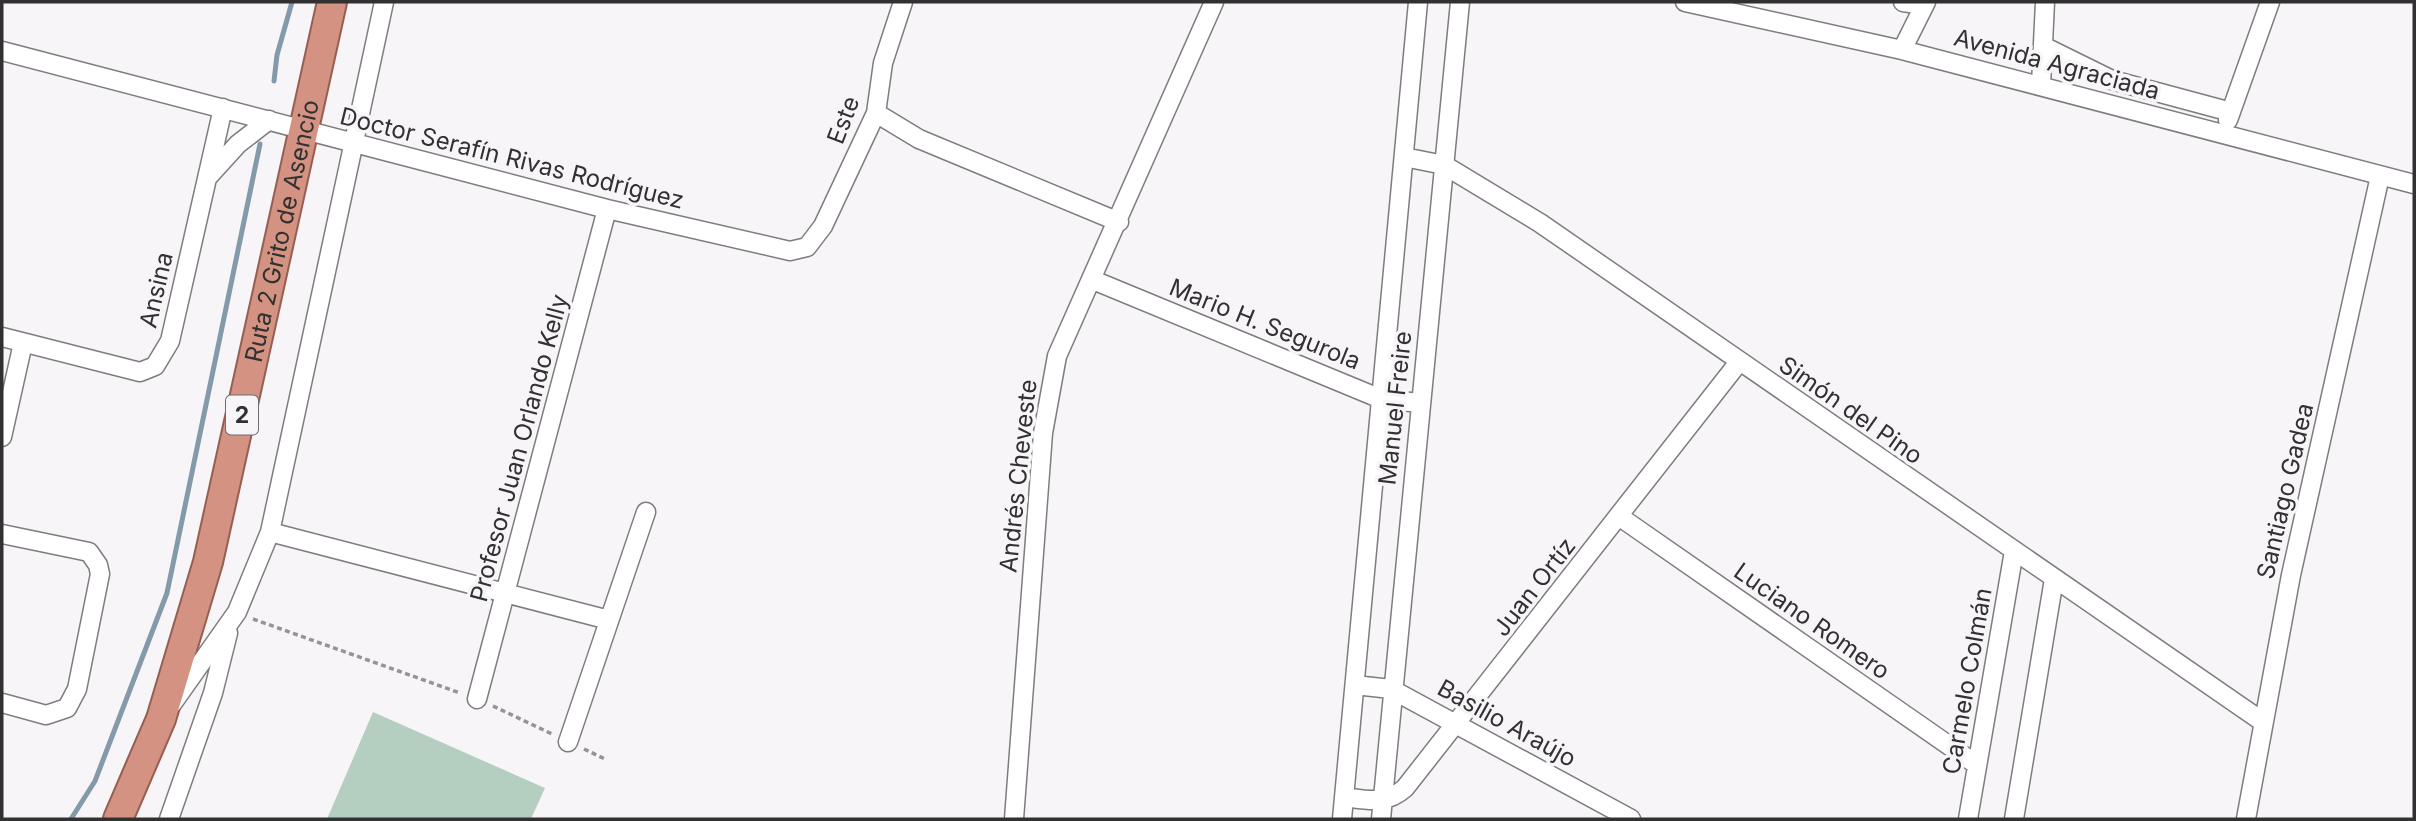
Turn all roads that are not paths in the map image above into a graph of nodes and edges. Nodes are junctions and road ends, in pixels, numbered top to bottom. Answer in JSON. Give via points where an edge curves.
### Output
{"nodes":[{"id":1,"x":332,"y":2,"type":"edge"},
{"id":2,"x":384,"y":2,"type":"edge"},
{"id":3,"x":903,"y":2,"type":"edge"},
{"id":4,"x":1214,"y":2,"type":"edge"},
{"id":5,"x":1418,"y":2,"type":"edge"},
{"id":6,"x":1460,"y":2,"type":"edge"},
{"id":7,"x":1685,"y":2,"type":"edge"},
{"id":8,"x":1903,"y":2,"type":"edge"},
{"id":9,"x":2045,"y":2,"type":"edge"},
{"id":10,"x":2270,"y":2,"type":"edge"},
{"id":11,"x":1925,"y":4,"type":"edge"},
{"id":12,"x":2043,"y":46,"type":"junction"},
{"id":13,"x":1902,"y":50,"type":"junction"},
{"id":14,"x":2,"y":51,"type":"edge"},
{"id":15,"x":2041,"y":85,"type":"junction"},
{"id":16,"x":223,"y":108,"type":"junction"},
{"id":17,"x":2231,"y":112,"type":"junction"},
{"id":18,"x":876,"y":113,"type":"junction"},
{"id":19,"x":269,"y":120,"type":"junction"},
{"id":20,"x":305,"y":130,"type":"junction"},
{"id":21,"x":2223,"y":133,"type":"junction"},
{"id":22,"x":352,"y":144,"type":"junction"},
{"id":23,"x":1404,"y":157,"type":"junction"},
{"id":24,"x":1444,"y":165,"type":"junction"},
{"id":25,"x":2380,"y":176,"type":"junction"},
{"id":26,"x":206,"y":180,"type":"junction"},
{"id":27,"x":2414,"y":184,"type":"edge"},
{"id":28,"x":607,"y":209,"type":"junction"},
{"id":29,"x":1119,"y":222,"type":"junction"},
{"id":30,"x":807,"y":247,"type":"joint"},
{"id":31,"x":1093,"y":280,"type":"junction"},
{"id":32,"x":2,"y":337,"type":"edge"},
{"id":33,"x":23,"y":342,"type":"junction"},
{"id":34,"x":1739,"y":362,"type":"junction"},
{"id":35,"x":1381,"y":399,"type":"junction"},
{"id":36,"x":1420,"y":402,"type":"junction"},
{"id":37,"x":2,"y":437,"type":"edge"},
{"id":38,"x":646,"y":512,"type":"dead end"},
{"id":39,"x":1620,"y":517,"type":"junction"},
{"id":40,"x":270,"y":532,"type":"junction"},
{"id":41,"x":2,"y":534,"type":"edge"},
{"id":42,"x":2014,"y":551,"type":"junction"},
{"id":43,"x":2054,"y":579,"type":"junction"},
{"id":44,"x":506,"y":594,"type":"junction"},
{"id":45,"x":234,"y":617,"type":"junction"},
{"id":46,"x":609,"y":620,"type":"junction"},
{"id":47,"x":1355,"y":685,"type":"junction"},
{"id":48,"x":1391,"y":689,"type":"junction"},
{"id":49,"x":477,"y":699,"type":"road end"},
{"id":50,"x":2,"y":703,"type":"edge"},
{"id":51,"x":161,"y":719,"type":"junction"},
{"id":52,"x":2263,"y":722,"type":"junction"},
{"id":53,"x":1457,"y":723,"type":"junction"},
{"id":54,"x":568,"y":742,"type":"road end"},
{"id":55,"x":1977,"y":765,"type":"junction"},
{"id":56,"x":1344,"y":797,"type":"junction"},
{"id":57,"x":1382,"y":810,"type":"edge"},
{"id":58,"x":118,"y":819,"type":"edge"},
{"id":59,"x":169,"y":819,"type":"edge"},
{"id":60,"x":1014,"y":819,"type":"edge"},
{"id":61,"x":1342,"y":819,"type":"edge"},
{"id":62,"x":1631,"y":819,"type":"edge"},
{"id":63,"x":1968,"y":819,"type":"edge"},
{"id":64,"x":2014,"y":819,"type":"edge"},
{"id":65,"x":2246,"y":819,"type":"edge"}],
"edges":[{"from":1,"to":20,"type":"highway","name":"Ruta 2 Grito de Asencio","number":"2"},
{"from":2,"to":22,"type":"street"},
{"from":3,"to":18,"type":"street","name":"Este","via":[[883,63]]},
{"from":4,"to":29,"type":"street","name":"Andrés Cheveste"},
{"from":5,"to":23,"type":"street","name":"Manuel Freire"},
{"from":6,"to":24,"type":"street","name":"Manuel Freire"},
{"from":7,"to":13,"type":"street","name":"Avenida Agraciada"},
{"from":8,"to":11,"type":"street"},
{"from":9,"to":12,"type":"street"},
{"from":10,"to":17,"type":"street"},
{"from":11,"to":13,"type":"street"},
{"from":12,"to":15,"type":"street"},
{"from":12,"to":17,"type":"street","via":[[2112,80]]},
{"from":13,"to":15,"type":"street","name":"Avenida Agraciada"},
{"from":14,"to":16,"type":"street","name":"Doctor Serafín Rivas Rodríguez"},
{"from":15,"to":21,"type":"street","name":"Avenida Agraciada"},
{"from":16,"to":19,"type":"street","name":"Doctor Serafín Rivas Rodríguez"},
{"from":16,"to":26,"type":"street","name":"Ansina"},
{"from":17,"to":21,"type":"street"},
{"from":18,"to":29,"type":"street","via":[[919,139]]},
{"from":18,"to":30,"type":"street","name":"Este","via":[[831,211]]},
{"from":19,"to":20,"type":"street","name":"Doctor Serafín Rivas Rodríguez"},
{"from":19,"to":26,"type":"street","via":[[238,144]]},
{"from":20,"to":22,"type":"street","name":"Doctor Serafín Rivas Rodríguez"},
{"from":20,"to":51,"type":"highway","name":"Ruta 2 Grito de Asencio","number":"2","via":[[219,516]]},
{"from":21,"to":25,"type":"street","name":"Avenida Agraciada"},
{"from":22,"to":28,"type":"street","name":"Doctor Serafín Rivas Rodríguez"},
{"from":22,"to":40,"type":"street"},
{"from":23,"to":24,"type":"street","name":"Simón del Pino"},
{"from":23,"to":35,"type":"street","name":"Manuel Freire"},
{"from":24,"to":34,"type":"street","name":"Simón del Pino","via":[[1540,223]]},
{"from":24,"to":36,"type":"street","name":"Manuel Freire"},
{"from":25,"to":27,"type":"street","name":"Avenida Agraciada"},
{"from":25,"to":52,"type":"street","name":"Santiago Gadea"},
{"from":26,"to":33,"type":"street","name":"Ansina","via":[[170,341],[155,366],[140,372]]},
{"from":28,"to":30,"type":"street","name":"Doctor Serafín Rivas Rodríguez","via":[[772,249]]},
{"from":28,"to":44,"type":"street","name":"Profesor Juan Orlando Kelly"},
{"from":29,"to":31,"type":"street","name":"Andrés Cheveste"},
{"from":31,"to":35,"type":"street","name":"Mario H. Segurola"},
{"from":31,"to":60,"type":"street","name":"Andrés Cheveste","via":[[1057,356],[1046,401]]},
{"from":32,"to":33,"type":"street","name":"Ansina"},
{"from":33,"to":37,"type":"street"},
{"from":34,"to":39,"type":"street","name":"Juan Ortíz"},
{"from":34,"to":42,"type":"street","name":"Simón del Pino"},
{"from":35,"to":36,"type":"street","name":"Mario H. Segurola"},
{"from":35,"to":47,"type":"street","name":"Manuel Freire"},
{"from":36,"to":48,"type":"street","name":"Manuel Freire"},
{"from":38,"to":46,"type":"street"},
{"from":39,"to":53,"type":"street","name":"Juan Ortíz"},
{"from":39,"to":55,"type":"street","name":"Luciano Romero"},
{"from":40,"to":44,"type":"street"},
{"from":40,"to":45,"type":"street"},
{"from":41,"to":50,"type":"street","via":[[89,552],[100,574],[77,689],[66,708],[46,715]]},
{"from":42,"to":43,"type":"street","name":"Simón del Pino"},
{"from":42,"to":55,"type":"street","name":"Carmelo Colmán"},
{"from":43,"to":52,"type":"street","name":"Simón del Pino"},
{"from":43,"to":64,"type":"street"},
{"from":44,"to":46,"type":"street"},
{"from":44,"to":49,"type":"street","name":"Profesor Juan Orlando Kelly"},
{"from":45,"to":51,"type":"street"},
{"from":45,"to":59,"type":"street"},
{"from":46,"to":54,"type":"street"},
{"from":47,"to":48,"type":"street","name":"Basilio Araújo"},
{"from":47,"to":56,"type":"street","name":"Manuel Freire"},
{"from":48,"to":53,"type":"street","name":"Basilio Araújo"},
{"from":48,"to":57,"type":"street","name":"Manuel Freire"},
{"from":51,"to":58,"type":"highway","name":"Ruta 2 Grito de Asencio","number":"2"},
{"from":52,"to":65,"type":"street","name":"Santiago Gadea"},
{"from":53,"to":57,"type":"street","name":"Juan Ortíz"},
{"from":53,"to":62,"type":"street","name":"Basilio Araújo"},
{"from":55,"to":63,"type":"street","name":"Carmelo Colmán"},
{"from":56,"to":57,"type":"street"},
{"from":56,"to":61,"type":"street","name":"Manuel Freire"}]}
